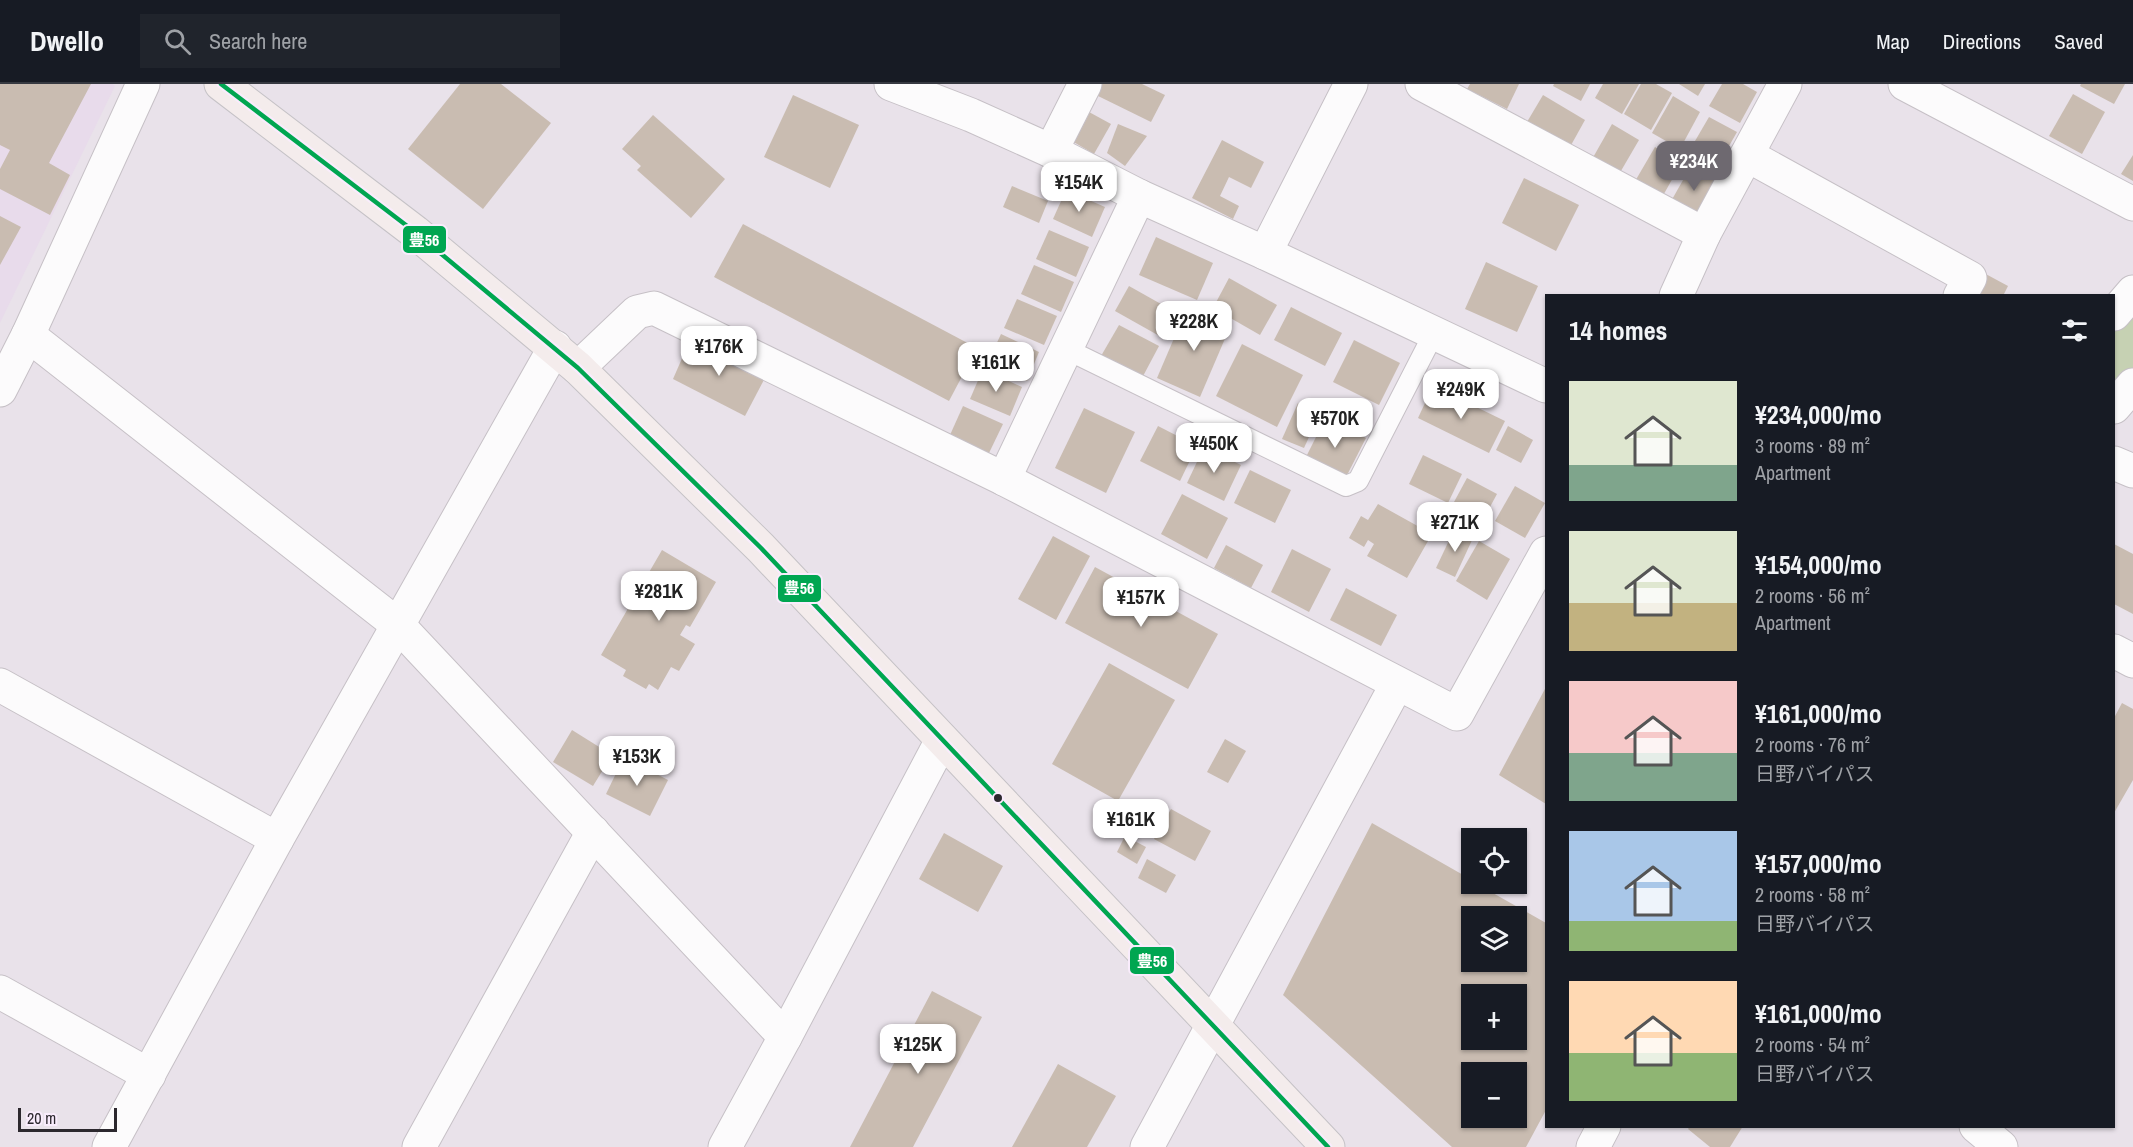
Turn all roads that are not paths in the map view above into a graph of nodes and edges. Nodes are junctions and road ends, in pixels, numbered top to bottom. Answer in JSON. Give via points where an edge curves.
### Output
{"nodes":[{"id":1,"x":143,"y":84,"type":"edge"},
{"id":2,"x":220,"y":84,"type":"edge"},
{"id":3,"x":891,"y":84,"type":"edge"},
{"id":4,"x":1085,"y":84,"type":"edge"},
{"id":5,"x":1351,"y":84,"type":"edge"},
{"id":6,"x":1422,"y":84,"type":"edge"},
{"id":7,"x":1785,"y":84,"type":"edge"},
{"id":8,"x":1905,"y":84,"type":"edge"},
{"id":9,"x":931,"y":91,"type":"edge"},
{"id":10,"x":1051,"y":151,"type":"junction"},
{"id":11,"x":1747,"y":155,"type":"junction"},
{"id":12,"x":1139,"y":195,"type":"junction"},
{"id":13,"x":2133,"y":204,"type":"edge"},
{"id":14,"x":1704,"y":234,"type":"junction"},
{"id":15,"x":1265,"y":253,"type":"junction"},
{"id":16,"x":2133,"y":292,"type":"edge"},
{"id":17,"x":1678,"y":294,"type":"edge"},
{"id":18,"x":1961,"y":294,"type":"edge"},
{"id":19,"x":2115,"y":313,"type":"edge"},
{"id":20,"x":1434,"y":333,"type":"junction"},
{"id":21,"x":28,"y":335,"type":"junction"},
{"id":22,"x":1066,"y":349,"type":"junction"},
{"id":23,"x":566,"y":357,"type":"junction"},
{"id":24,"x":2133,"y":385,"type":"edge"},
{"id":25,"x":1545,"y":386,"type":"edge"},
{"id":26,"x":0,"y":390,"type":"edge"},
{"id":27,"x":2115,"y":406,"type":"edge"},
{"id":28,"x":2115,"y":463,"type":"edge"},
{"id":29,"x":2133,"y":471,"type":"edge"},
{"id":30,"x":1004,"y":479,"type":"junction"},
{"id":31,"x":1545,"y":555,"type":"edge"},
{"id":32,"x":398,"y":625,"type":"junction"},
{"id":33,"x":2115,"y":652,"type":"edge"},
{"id":34,"x":2133,"y":661,"type":"edge"},
{"id":35,"x":1397,"y":684,"type":"junction"},
{"id":36,"x":0,"y":685,"type":"edge"},
{"id":37,"x":942,"y":740,"type":"junction"},
{"id":38,"x":593,"y":832,"type":"junction"},
{"id":39,"x":277,"y":839,"type":"junction"},
{"id":40,"x":0,"y":992,"type":"edge"},
{"id":41,"x":1214,"y":1025,"type":"junction"},
{"id":42,"x":785,"y":1037,"type":"junction"},
{"id":43,"x":149,"y":1075,"type":"junction"},
{"id":44,"x":1603,"y":1128,"type":"edge"},
{"id":45,"x":1978,"y":1128,"type":"edge"},
{"id":46,"x":109,"y":1147,"type":"edge"},
{"id":47,"x":419,"y":1147,"type":"edge"},
{"id":48,"x":725,"y":1147,"type":"edge"},
{"id":49,"x":1147,"y":1147,"type":"edge"},
{"id":50,"x":1328,"y":1147,"type":"edge"},
{"id":51,"x":1593,"y":1147,"type":"edge"},
{"id":52,"x":2001,"y":1147,"type":"edge"}],
"edges":[{"from":1,"to":21,"type":"street"},
{"from":2,"to":23,"type":"highway","via":[[414,232]]},
{"from":3,"to":9,"type":"street"},
{"from":4,"to":10,"type":"street"},
{"from":5,"to":15,"type":"street"},
{"from":6,"to":14,"type":"street"},
{"from":7,"to":11,"type":"street"},
{"from":8,"to":13,"type":"street"},
{"from":9,"to":10,"type":"street","via":[[971,115]]},
{"from":10,"to":12,"type":"street"},
{"from":11,"to":14,"type":"street"},
{"from":11,"to":18,"type":"street","via":[[1970,278]]},
{"from":12,"to":15,"type":"street"},
{"from":12,"to":22,"type":"street"},
{"from":14,"to":17,"type":"street"},
{"from":15,"to":20,"type":"street"},
{"from":16,"to":19,"type":"street"},
{"from":20,"to":22,"type":"lane","via":[[1359,481],[1346,486]]},
{"from":20,"to":25,"type":"street"},
{"from":21,"to":26,"type":"street"},
{"from":21,"to":32,"type":"street"},
{"from":22,"to":30,"type":"street"},
{"from":23,"to":30,"type":"street","via":[[637,312],[654,308]]},
{"from":23,"to":32,"type":"street"},
{"from":23,"to":37,"type":"highway","via":[[761,549]]},
{"from":24,"to":27,"type":"street"},
{"from":28,"to":29,"type":"street"},
{"from":30,"to":35,"type":"street"},
{"from":31,"to":35,"type":"street","via":[[1457,714]]},
{"from":32,"to":38,"type":"street"},
{"from":32,"to":39,"type":"street"},
{"from":33,"to":34,"type":"street"},
{"from":35,"to":41,"type":"street"},
{"from":36,"to":39,"type":"street"},
{"from":37,"to":41,"type":"highway"},
{"from":37,"to":42,"type":"street"},
{"from":38,"to":42,"type":"street"},
{"from":38,"to":47,"type":"street"},
{"from":39,"to":43,"type":"street"},
{"from":40,"to":43,"type":"street"},
{"from":41,"to":49,"type":"street"},
{"from":41,"to":50,"type":"highway"},
{"from":42,"to":48,"type":"street"},
{"from":43,"to":46,"type":"street"},
{"from":44,"to":51,"type":"street"},
{"from":45,"to":52,"type":"street"}]}
